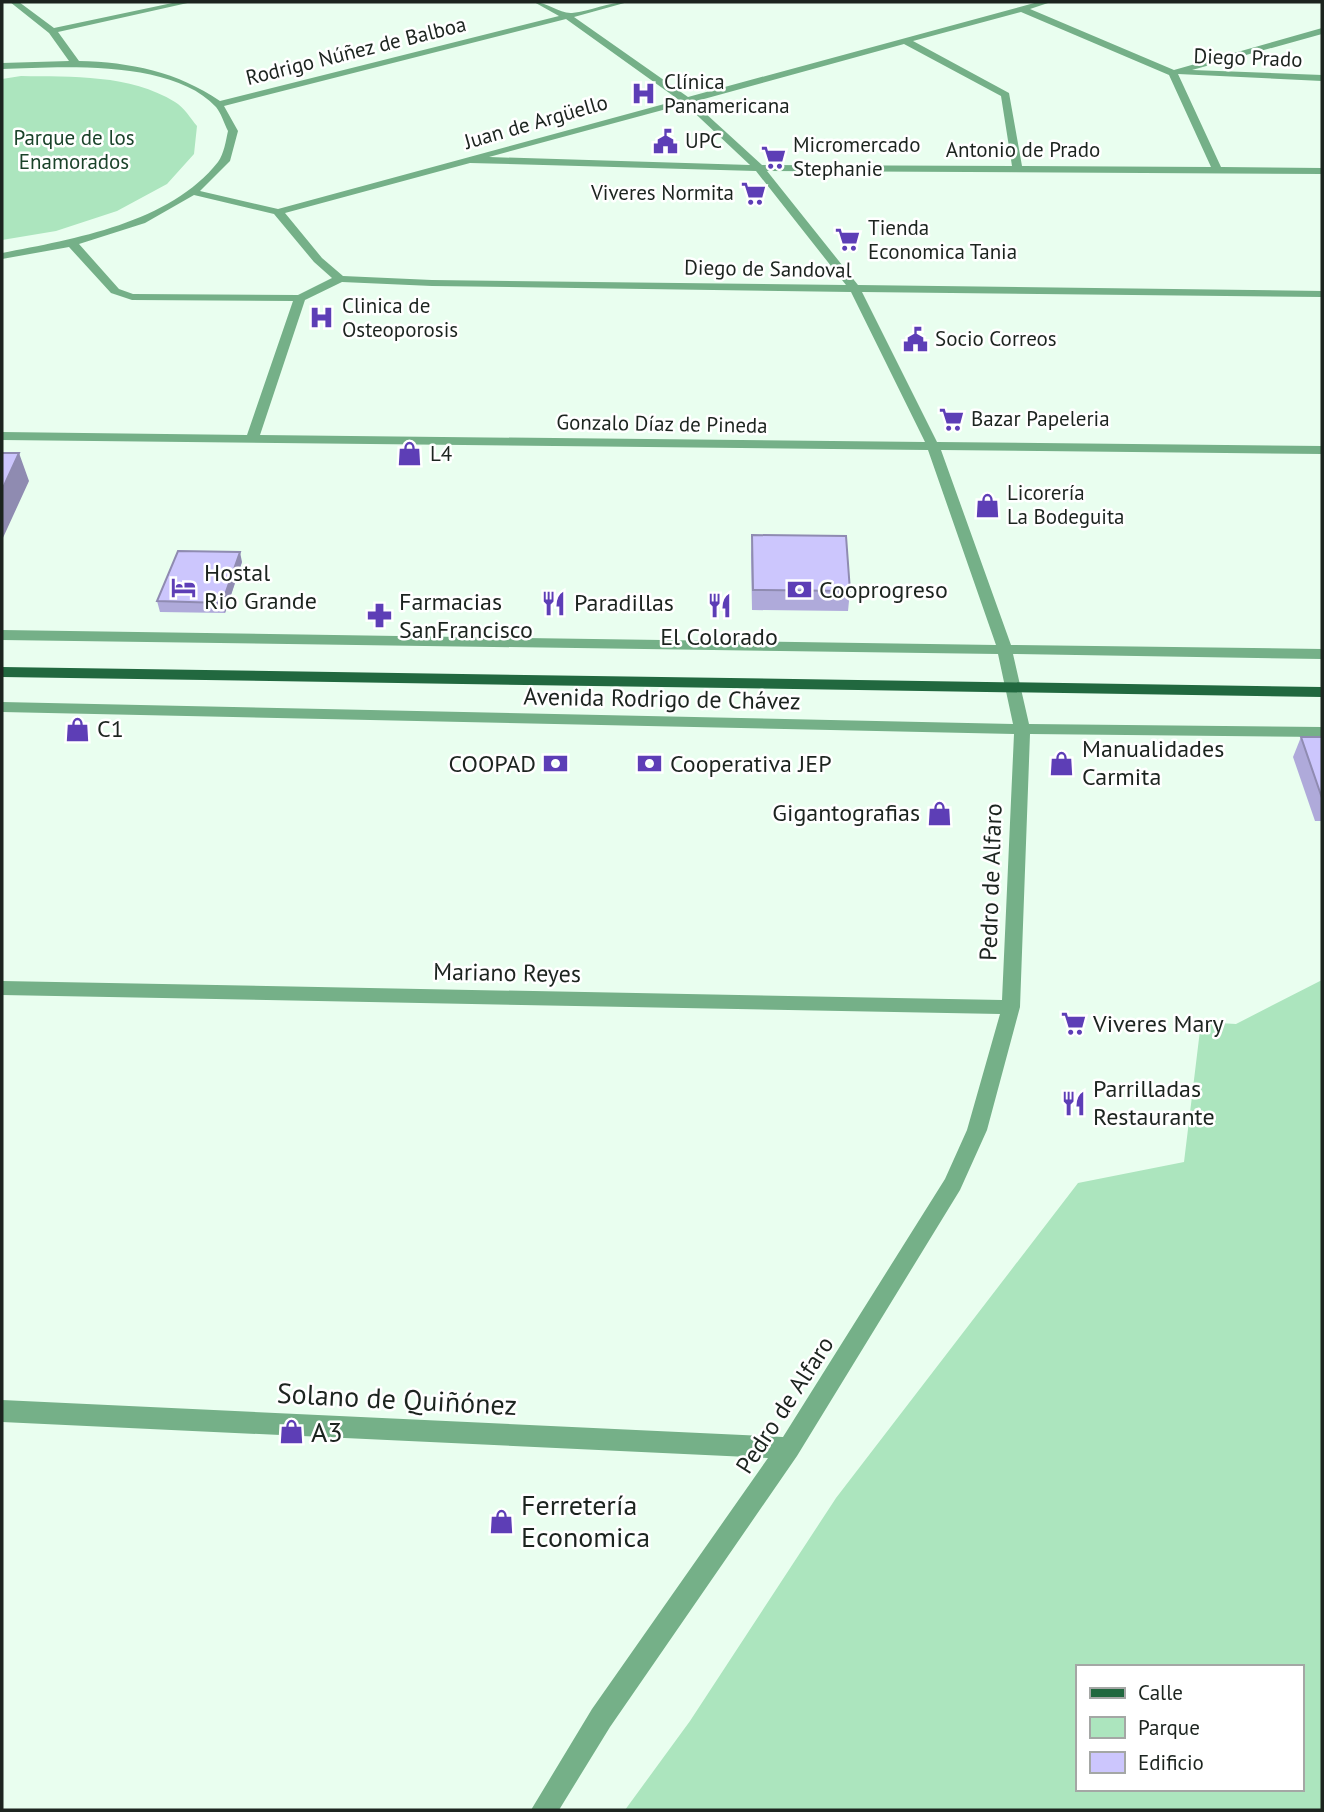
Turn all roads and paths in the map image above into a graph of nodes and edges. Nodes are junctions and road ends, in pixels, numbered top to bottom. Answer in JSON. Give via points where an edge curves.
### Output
{"nodes":[{"id":1,"x":15,"y":2,"type":"edge"},
{"id":2,"x":188,"y":2,"type":"edge"},
{"id":3,"x":538,"y":2,"type":"edge"},
{"id":4,"x":624,"y":2,"type":"edge"},
{"id":5,"x":1047,"y":2,"type":"edge"},
{"id":6,"x":1021,"y":9,"type":"junction"},
{"id":7,"x":567,"y":16,"type":"junction"},
{"id":8,"x":52,"y":30,"type":"junction"},
{"id":9,"x":1322,"y":31,"type":"edge"},
{"id":10,"x":907,"y":42,"type":"junction"},
{"id":11,"x":75,"y":63,"type":"junction"},
{"id":12,"x":2,"y":66,"type":"edge"},
{"id":13,"x":1173,"y":73,"type":"junction"},
{"id":14,"x":1322,"y":78,"type":"edge"},
{"id":15,"x":686,"y":100,"type":"junction"},
{"id":16,"x":219,"y":104,"type":"junction"},
{"id":17,"x":472,"y":160,"type":"junction"},
{"id":18,"x":759,"y":168,"type":"junction"},
{"id":19,"x":1017,"y":169,"type":"junction"},
{"id":20,"x":1218,"y":170,"type":"junction"},
{"id":21,"x":1322,"y":171,"type":"edge"},
{"id":22,"x":193,"y":192,"type":"junction"},
{"id":23,"x":278,"y":212,"type":"junction"},
{"id":24,"x":72,"y":243,"type":"junction"},
{"id":25,"x":2,"y":256,"type":"edge"},
{"id":26,"x":340,"y":279,"type":"junction"},
{"id":27,"x":855,"y":289,"type":"junction"},
{"id":28,"x":1322,"y":294,"type":"edge"},
{"id":29,"x":300,"y":299,"type":"junction"},
{"id":30,"x":2,"y":436,"type":"edge"},
{"id":31,"x":252,"y":439,"type":"junction"},
{"id":32,"x":933,"y":446,"type":"junction"},
{"id":33,"x":1322,"y":450,"type":"edge"},
{"id":34,"x":2,"y":635,"type":"edge"},
{"id":35,"x":1004,"y":650,"type":"junction"},
{"id":36,"x":1322,"y":654,"type":"edge"},
{"id":37,"x":2,"y":672,"type":"edge"},
{"id":38,"x":1013,"y":687,"type":"junction"},
{"id":39,"x":1322,"y":692,"type":"edge"},
{"id":40,"x":2,"y":707,"type":"edge"},
{"id":41,"x":1022,"y":729,"type":"junction"},
{"id":42,"x":1322,"y":732,"type":"edge"},
{"id":43,"x":2,"y":988,"type":"edge"},
{"id":44,"x":1011,"y":1007,"type":"junction"},
{"id":45,"x":2,"y":1411,"type":"edge"},
{"id":46,"x":789,"y":1448,"type":"junction"},
{"id":47,"x":544,"y":1810,"type":"edge"}],
"edges":[{"from":1,"to":8,"type":"street"},
{"from":2,"to":8,"type":"street"},
{"from":3,"to":7,"type":"street","name":"Pedro de Alfaro"},
{"from":4,"to":7,"type":"street","name":"Rodrigo Núñez de Balboa"},
{"from":5,"to":6,"type":"street","name":"Juan de Argüello"},
{"from":6,"to":10,"type":"street","name":"Juan de Argüello"},
{"from":6,"to":13,"type":"street"},
{"from":7,"to":15,"type":"street","name":"Pedro de Alfaro"},
{"from":7,"to":16,"type":"street","name":"Rodrigo Núñez de Balboa"},
{"from":8,"to":11,"type":"street"},
{"from":9,"to":13,"type":"street"},
{"from":10,"to":15,"type":"street","name":"Juan de Argüello"},
{"from":10,"to":19,"type":"street","via":[[1006,95]]},
{"from":11,"to":12,"type":"street"},
{"from":11,"to":16,"type":"street","via":[[135,69],[185,83]]},
{"from":13,"to":14,"type":"street","name":"Diego Prado"},
{"from":13,"to":20,"type":"street"},
{"from":15,"to":17,"type":"street","name":"Juan de Argüello"},
{"from":15,"to":18,"type":"street","name":"Pedro de Alfaro"},
{"from":16,"to":22,"type":"street","via":[[233,131],[225,161]]},
{"from":17,"to":18,"type":"street","name":"Antonio de Prado"},
{"from":17,"to":23,"type":"street","name":"Juan de Argüello"},
{"from":18,"to":19,"type":"street","name":"Antonio de Prado"},
{"from":18,"to":27,"type":"street","name":"Pedro de Alfaro"},
{"from":19,"to":20,"type":"street","name":"Antonio de Prado"},
{"from":20,"to":21,"type":"street","name":"Antonio de Prado"},
{"from":22,"to":23,"type":"street"},
{"from":22,"to":24,"type":"street","via":[[141,220]]},
{"from":23,"to":26,"type":"street"},
{"from":24,"to":25,"type":"street"},
{"from":24,"to":29,"type":"street","via":[[116,291],[132,297]]},
{"from":26,"to":27,"type":"street","name":"Diego de Sandoval"},
{"from":26,"to":29,"type":"street"},
{"from":27,"to":28,"type":"street","name":"Diego de Sandoval"},
{"from":27,"to":32,"type":"street","name":"Pedro de Alfaro"},
{"from":29,"to":31,"type":"street"},
{"from":30,"to":31,"type":"street","name":"Gonzalo Díaz de Pineda"},
{"from":31,"to":32,"type":"street","name":"Gonzalo Díaz de Pineda"},
{"from":32,"to":33,"type":"street","name":"Gonzalo Díaz de Pineda"},
{"from":32,"to":35,"type":"street","name":"Pedro de Alfaro"},
{"from":34,"to":35,"type":"street"},
{"from":35,"to":36,"type":"street"},
{"from":35,"to":38,"type":"street","name":"Pedro de Alfaro"},
{"from":37,"to":38,"type":"main road","name":"Avenida Rodrigo de Chávez"},
{"from":38,"to":39,"type":"main road","name":"Avenida Rodrigo de Chávez"},
{"from":38,"to":41,"type":"street","name":"Pedro de Alfaro"},
{"from":40,"to":41,"type":"street","name":"Avenida Rodrigo de Chávez"},
{"from":41,"to":42,"type":"street","name":"Avenida Rodrigo de Chávez"},
{"from":41,"to":44,"type":"street","name":"Pedro de Alfaro"},
{"from":43,"to":44,"type":"street","name":"Mariano Reyes"},
{"from":44,"to":46,"type":"street","name":"Pedro de Alfaro","via":[[977,1130],[953,1184]]},
{"from":45,"to":46,"type":"street","name":"Solano de Quiñónez"},
{"from":46,"to":47,"type":"street","name":"Pedro de Alfaro","via":[[601,1718]]}]}
